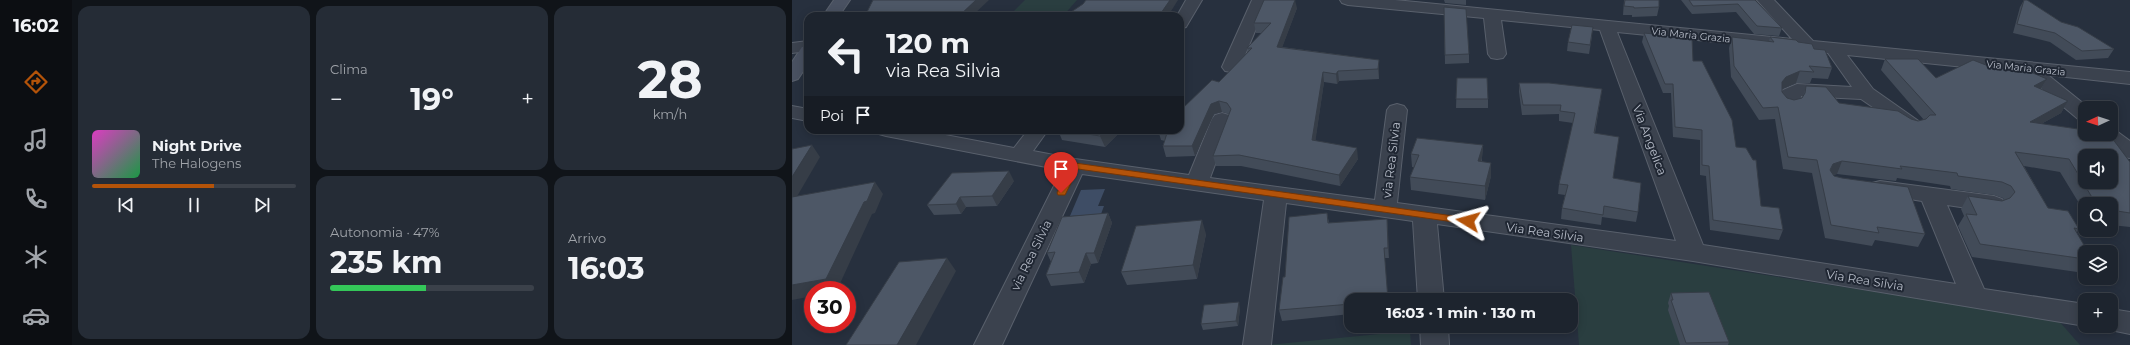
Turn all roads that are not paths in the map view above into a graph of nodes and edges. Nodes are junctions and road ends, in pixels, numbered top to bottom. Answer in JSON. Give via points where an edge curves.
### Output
{"nodes":[{"id":1,"x":842,"y":0,"type":"edge"},
{"id":2,"x":1194,"y":0,"type":"edge"},
{"id":3,"x":1260,"y":0,"type":"edge"},
{"id":4,"x":1348,"y":0,"type":"edge"},
{"id":5,"x":1765,"y":0,"type":"edge"},
{"id":6,"x":1407,"y":3,"type":"edge"},
{"id":7,"x":834,"y":12,"type":"edge"},
{"id":8,"x":1492,"y":15,"type":"junction"},
{"id":9,"x":1184,"y":17,"type":"edge"},
{"id":10,"x":1607,"y":27,"type":"junction"},
{"id":11,"x":804,"y":46,"type":"edge"},
{"id":12,"x":1809,"y":46,"type":"junction"},
{"id":13,"x":792,"y":48,"type":"edge"},
{"id":14,"x":1834,"y":49,"type":"junction"},
{"id":15,"x":1497,"y":54,"type":"dead end"},
{"id":16,"x":804,"y":57,"type":"edge"},
{"id":17,"x":1231,"y":67,"type":"edge"},
{"id":18,"x":2028,"y":68,"type":"junction"},
{"id":19,"x":792,"y":75,"type":"edge"},
{"id":20,"x":2130,"y":78,"type":"edge"},
{"id":21,"x":1866,"y":93,"type":"junction"},
{"id":22,"x":1790,"y":104,"type":"edge"},
{"id":23,"x":2078,"y":109,"type":"edge"},
{"id":24,"x":1397,"y":110,"type":"dead end"},
{"id":25,"x":792,"y":112,"type":"edge"},
{"id":26,"x":804,"y":114,"type":"edge"},
{"id":27,"x":1222,"y":119,"type":"dead end"},
{"id":28,"x":1913,"y":126,"type":"edge"},
{"id":29,"x":907,"y":134,"type":"edge"},
{"id":30,"x":1035,"y":134,"type":"edge"},
{"id":31,"x":2117,"y":141,"type":"edge"},
{"id":32,"x":2130,"y":152,"type":"edge"},
{"id":33,"x":1020,"y":156,"type":"junction"},
{"id":34,"x":1075,"y":166,"type":"junction"},
{"id":35,"x":1197,"y":183,"type":"junction"},
{"id":36,"x":1860,"y":186,"type":"edge"},
{"id":37,"x":1276,"y":194,"type":"junction"},
{"id":38,"x":1931,"y":195,"type":"junction"},
{"id":39,"x":1994,"y":204,"type":"edge"},
{"id":40,"x":1385,"y":209,"type":"junction"},
{"id":41,"x":1424,"y":215,"type":"junction"},
{"id":42,"x":1693,"y":252,"type":"junction"},
{"id":43,"x":1430,"y":293,"type":"edge"},
{"id":44,"x":1975,"y":298,"type":"junction"},
{"id":45,"x":2078,"y":314,"type":"edge"},
{"id":46,"x":2118,"y":321,"type":"edge"},
{"id":47,"x":2130,"y":323,"type":"edge"},
{"id":48,"x":1434,"y":333,"type":"edge"},
{"id":49,"x":988,"y":345,"type":"edge"},
{"id":50,"x":1257,"y":345,"type":"edge"},
{"id":51,"x":1435,"y":345,"type":"edge"}],
"edges":[{"from":1,"to":7,"type":"street"},
{"from":2,"to":9,"type":"street"},
{"from":3,"to":17,"type":"street"},
{"from":4,"to":6,"type":"street","name":"Via Maria Grazia"},
{"from":5,"to":12,"type":"street"},
{"from":6,"to":8,"type":"street","name":"Via Maria Grazia"},
{"from":8,"to":10,"type":"street","name":"Via Maria Grazia"},
{"from":8,"to":15,"type":"street"},
{"from":10,"to":12,"type":"street","name":"Via Maria Grazia"},
{"from":10,"to":42,"type":"street","name":"Via Angelica"},
{"from":11,"to":13,"type":"street"},
{"from":12,"to":14,"type":"street","name":"Via Maria Grazia"},
{"from":14,"to":18,"type":"street","name":"Via Maria Grazia"},
{"from":14,"to":21,"type":"street"},
{"from":16,"to":19,"type":"street"},
{"from":18,"to":20,"type":"street","name":"Via Maria Grazia"},
{"from":18,"to":23,"type":"street"},
{"from":21,"to":22,"type":"street","via":[[1797,90],[1790,94]]},
{"from":21,"to":28,"type":"street"},
{"from":24,"to":40,"type":"street","name":"via Rea Silvia"},
{"from":25,"to":26,"type":"street"},
{"from":27,"to":35,"type":"street"},
{"from":29,"to":33,"type":"street","name":"Via Rea Silvia"},
{"from":30,"to":33,"type":"street"},
{"from":31,"to":32,"type":"street"},
{"from":33,"to":34,"type":"street","name":"Via Rea Silvia"},
{"from":34,"to":35,"type":"street","name":"Via Rea Silvia"},
{"from":34,"to":49,"type":"street","name":"via Rea Silvia"},
{"from":35,"to":37,"type":"street","name":"Via Rea Silvia"},
{"from":36,"to":38,"type":"street"},
{"from":37,"to":40,"type":"street","name":"Via Rea Silvia"},
{"from":37,"to":50,"type":"street"},
{"from":38,"to":39,"type":"street"},
{"from":38,"to":44,"type":"street"},
{"from":40,"to":41,"type":"street","name":"Via Rea Silvia"},
{"from":41,"to":42,"type":"street","name":"Via Rea Silvia"},
{"from":41,"to":43,"type":"street"},
{"from":42,"to":44,"type":"street","name":"Via Rea Silvia"},
{"from":44,"to":45,"type":"street","name":"Via Rea Silvia"},
{"from":46,"to":47,"type":"street"},
{"from":48,"to":51,"type":"street"}]}
